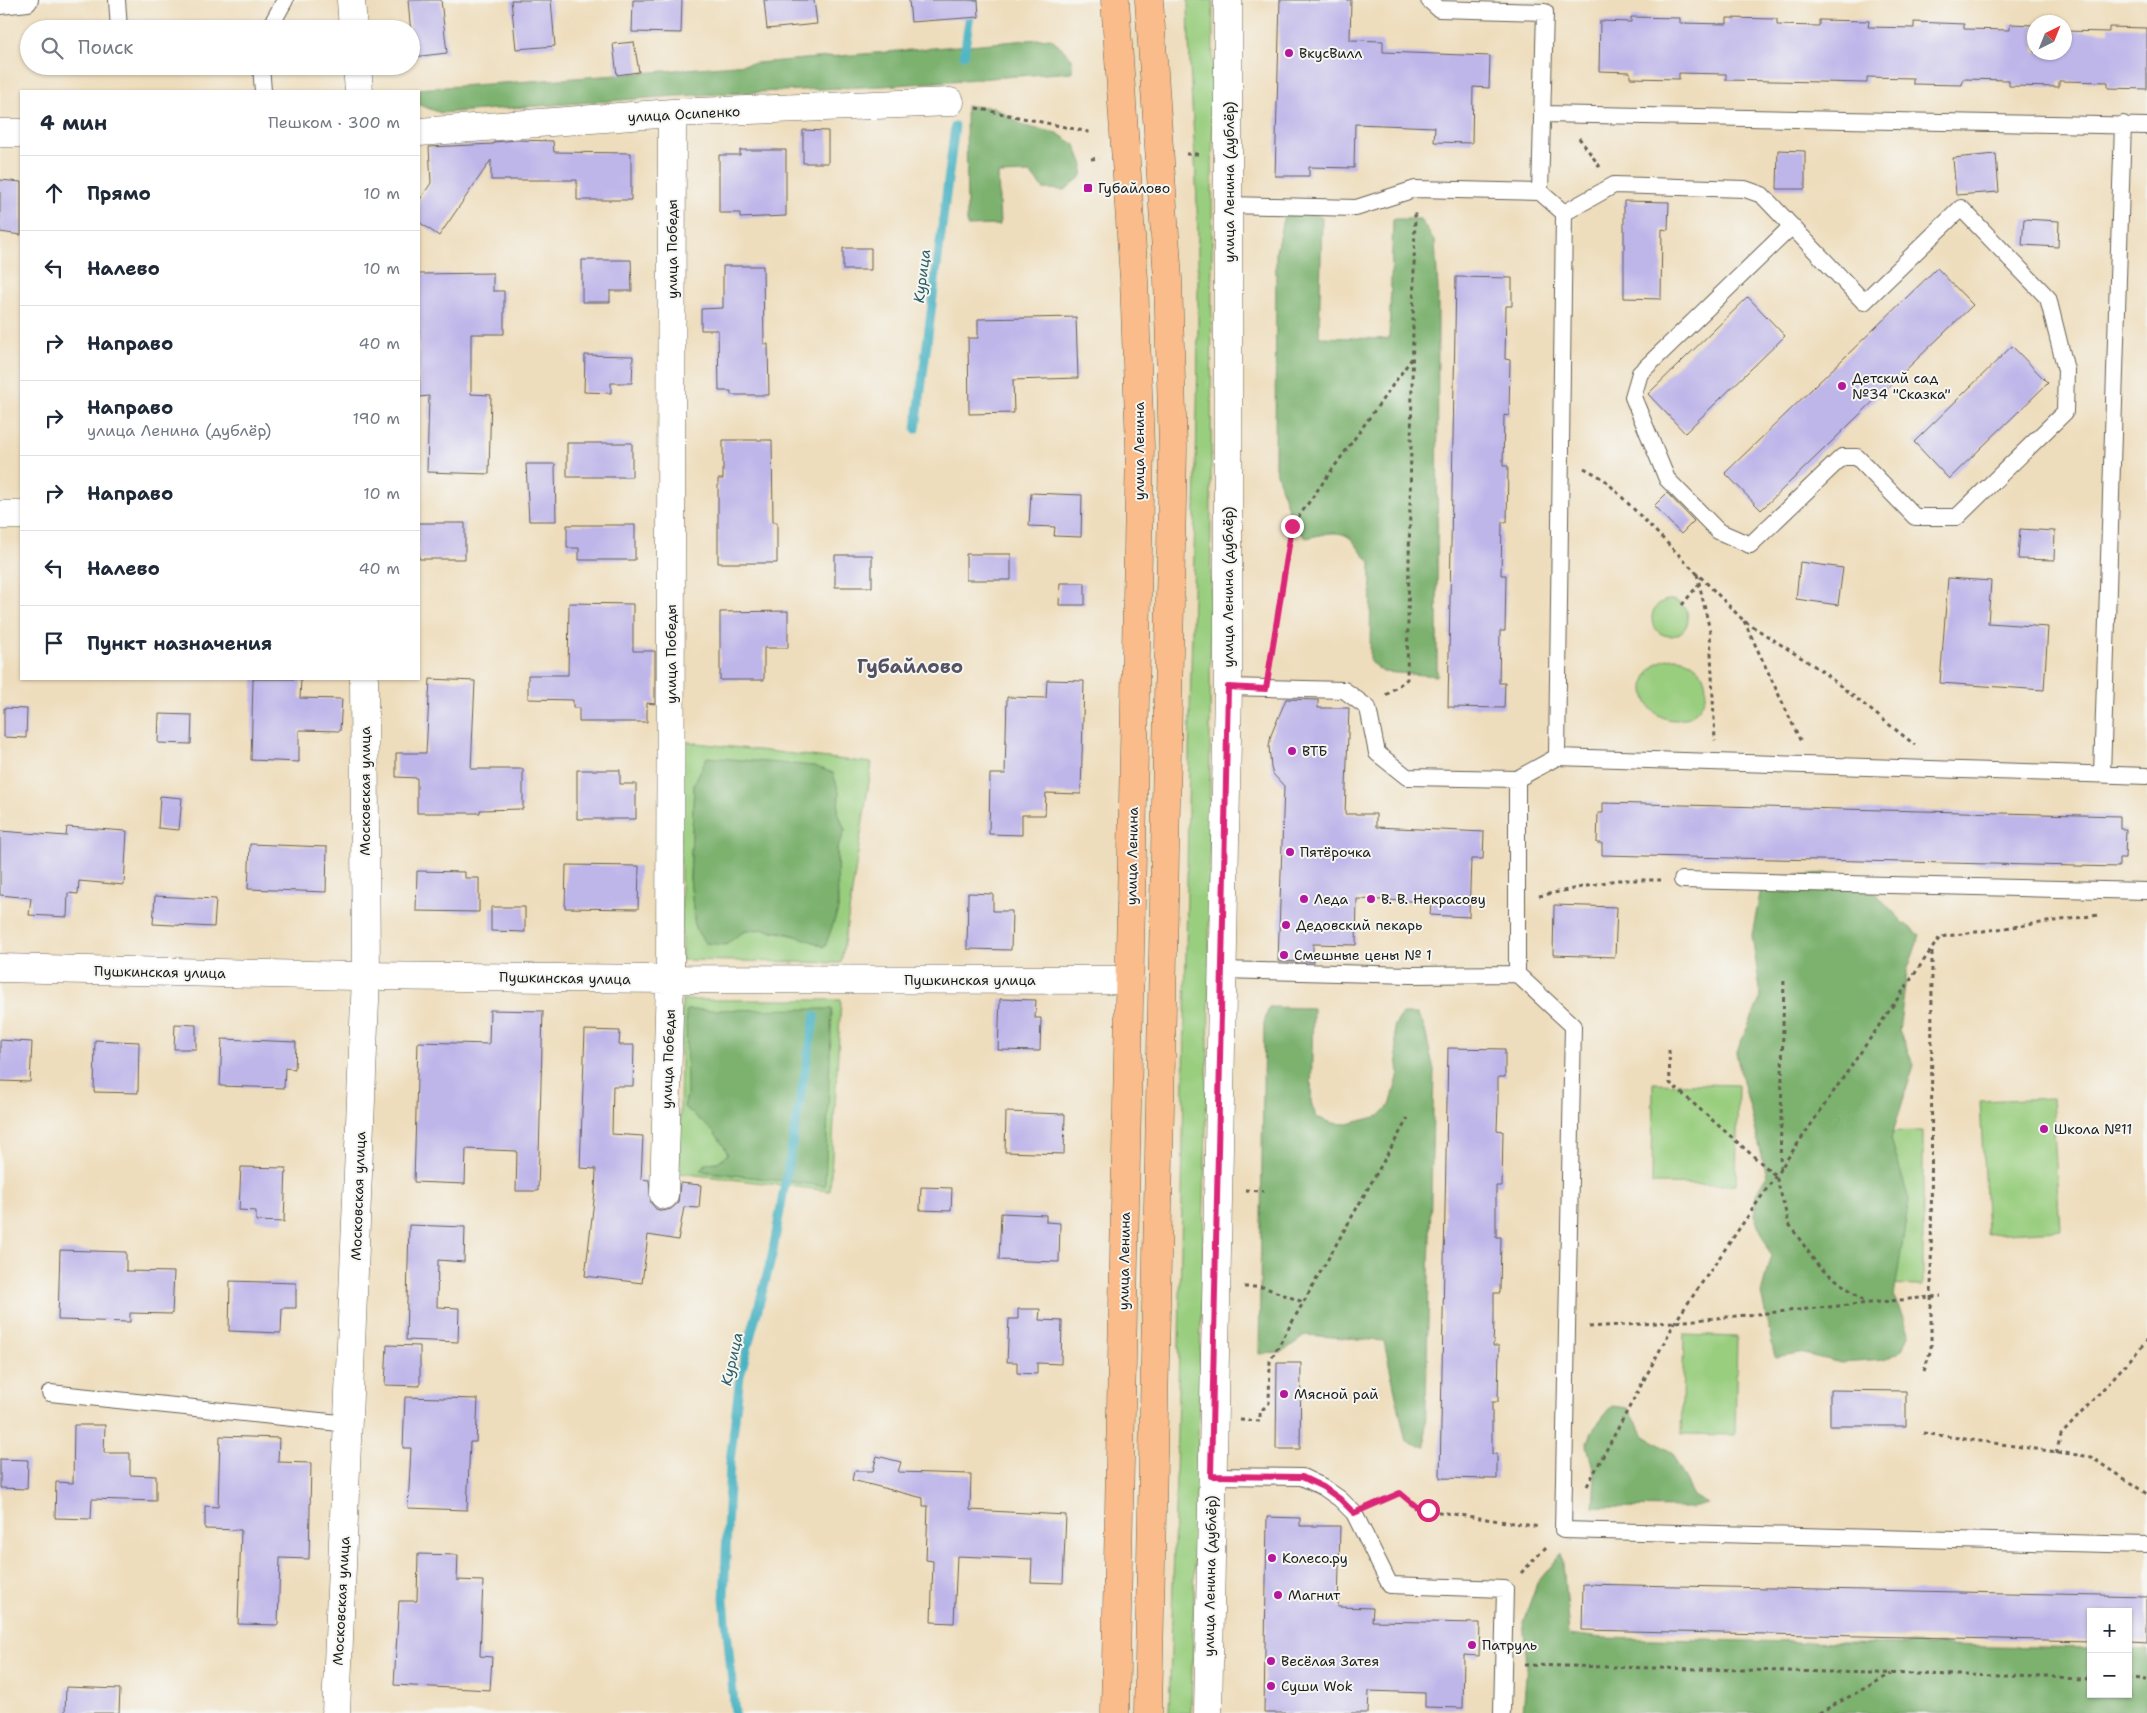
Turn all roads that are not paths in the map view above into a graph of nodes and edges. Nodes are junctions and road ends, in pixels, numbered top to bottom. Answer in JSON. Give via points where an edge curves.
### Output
{"nodes":[{"id":1,"x":30,"y":0,"type":"edge"},
{"id":2,"x":117,"y":0,"type":"edge"},
{"id":3,"x":285,"y":0,"type":"edge"},
{"id":4,"x":350,"y":0,"type":"edge"},
{"id":5,"x":1115,"y":0,"type":"edge"},
{"id":6,"x":1149,"y":0,"type":"edge"},
{"id":7,"x":1228,"y":0,"type":"edge"},
{"id":8,"x":1429,"y":0,"type":"edge"},
{"id":9,"x":0,"y":6,"type":"edge"},
{"id":10,"x":1548,"y":6,"type":"edge"},
{"id":11,"x":118,"y":20,"type":"edge"},
{"id":12,"x":274,"y":20,"type":"edge"},
{"id":13,"x":352,"y":20,"type":"edge"},
{"id":14,"x":262,"y":75,"type":"edge"},
{"id":15,"x":357,"y":75,"type":"edge"},
{"id":16,"x":263,"y":90,"type":"edge"},
{"id":17,"x":359,"y":90,"type":"edge"},
{"id":18,"x":950,"y":102,"type":"road end"},
{"id":19,"x":672,"y":113,"type":"junction"},
{"id":20,"x":1542,"y":114,"type":"junction"},
{"id":21,"x":2123,"y":124,"type":"junction"},
{"id":22,"x":2147,"y":126,"type":"edge"},
{"id":23,"x":420,"y":132,"type":"edge"},
{"id":24,"x":0,"y":133,"type":"edge"},
{"id":25,"x":20,"y":133,"type":"edge"},
{"id":26,"x":1540,"y":192,"type":"junction"},
{"id":27,"x":1229,"y":205,"type":"junction"},
{"id":28,"x":1564,"y":214,"type":"junction"},
{"id":29,"x":1792,"y":226,"type":"junction"},
{"id":30,"x":0,"y":515,"type":"edge"},
{"id":31,"x":20,"y":516,"type":"edge"},
{"id":32,"x":364,"y":680,"type":"edge"},
{"id":33,"x":1228,"y":687,"type":"junction"},
{"id":34,"x":1557,"y":757,"type":"junction"},
{"id":35,"x":2102,"y":774,"type":"junction"},
{"id":36,"x":2147,"y":776,"type":"edge"},
{"id":37,"x":1517,"y":778,"type":"junction"},
{"id":38,"x":1682,"y":880,"type":"road end"},
{"id":39,"x":2147,"y":891,"type":"edge"},
{"id":40,"x":0,"y":968,"type":"edge"},
{"id":41,"x":1223,"y":970,"type":"junction"},
{"id":42,"x":1517,"y":974,"type":"junction"},
{"id":43,"x":366,"y":976,"type":"junction"},
{"id":44,"x":670,"y":979,"type":"junction"},
{"id":45,"x":1130,"y":980,"type":"junction"},
{"id":46,"x":664,"y":1195,"type":"dead end"},
{"id":47,"x":50,"y":1393,"type":"dead end"},
{"id":48,"x":350,"y":1424,"type":"junction"},
{"id":49,"x":1211,"y":1476,"type":"junction"},
{"id":50,"x":2147,"y":1545,"type":"edge"},
{"id":51,"x":336,"y":1713,"type":"edge"},
{"id":52,"x":1115,"y":1713,"type":"edge"},
{"id":53,"x":1148,"y":1713,"type":"edge"},
{"id":54,"x":1208,"y":1713,"type":"edge"},
{"id":55,"x":1502,"y":1713,"type":"edge"}],
"edges":[{"from":1,"to":9,"type":"lane","via":[[28,3]]},
{"from":2,"to":11,"type":"lane"},
{"from":3,"to":12,"type":"lane"},
{"from":4,"to":13,"type":"street"},
{"from":5,"to":45,"type":"main road","name":"улица Ленина","via":[[1134,279],[1140,448]]},
{"from":6,"to":53,"type":"main road","via":[[1168,279],[1173,457]]},
{"from":7,"to":27,"type":"street","name":"улица Ленина (дублёр)"},
{"from":8,"to":10,"type":"lane","via":[[1439,9]]},
{"from":10,"to":20,"type":"lane"},
{"from":14,"to":16,"type":"lane"},
{"from":15,"to":17,"type":"street"},
{"from":18,"to":19,"type":"street","name":"улица Осипенко"},
{"from":19,"to":23,"type":"street","name":"улица Осипенко"},
{"from":19,"to":44,"type":"street","name":"улица Победы"},
{"from":20,"to":21,"type":"lane"},
{"from":20,"to":26,"type":"lane"},
{"from":21,"to":22,"type":"lane"},
{"from":21,"to":35,"type":"lane"},
{"from":24,"to":25,"type":"street"},
{"from":26,"to":27,"type":"lane","via":[[1415,189],[1356,208]]},
{"from":26,"to":28,"type":"lane"},
{"from":27,"to":33,"type":"street","name":"улица Ленина (дублёр)"},
{"from":28,"to":29,"type":"lane","via":[[1614,185],[1745,189],[1762,195]]},
{"from":28,"to":34,"type":"lane"},
{"from":29,"to":29,"type":"lane","via":[[1640,373],[1633,397],[1667,479],[1718,531],[1750,545],[1842,456],[1857,457],[1915,517],[1957,517],[2066,412],[2066,370],[2048,298],[1961,208],[1864,302]]},
{"from":30,"to":31,"type":"street"},
{"from":32,"to":43,"type":"street","name":"Московская улица"},
{"from":33,"to":37,"type":"lane","via":[[1344,690],[1368,708],[1377,753],[1407,777]]},
{"from":33,"to":41,"type":"street","name":"улица Ленина (дублёр)"},
{"from":34,"to":35,"type":"lane"},
{"from":34,"to":37,"type":"lane"},
{"from":35,"to":36,"type":"lane"},
{"from":37,"to":42,"type":"lane"},
{"from":38,"to":39,"type":"lane"},
{"from":40,"to":43,"type":"street","name":"Пушкинская улица"},
{"from":41,"to":42,"type":"lane"},
{"from":41,"to":49,"type":"street","name":"улица Ленина (дублёр)"},
{"from":42,"to":50,"type":"lane","via":[[1573,1026],[1563,1530]]},
{"from":43,"to":44,"type":"street","name":"Пушкинская улица"},
{"from":43,"to":48,"type":"street","name":"Московская улица"},
{"from":44,"to":45,"type":"street","name":"Пушкинская улица"},
{"from":44,"to":46,"type":"street","name":"улица Победы"},
{"from":45,"to":52,"type":"main road","name":"улица Ленина"},
{"from":47,"to":48,"type":"lane"},
{"from":48,"to":51,"type":"street","name":"Московская улица"},
{"from":49,"to":54,"type":"street","name":"улица Ленина (дублёр)"},
{"from":49,"to":55,"type":"lane","via":[[1302,1477],[1323,1487],[1354,1513],[1390,1585],[1505,1589]]}]}
